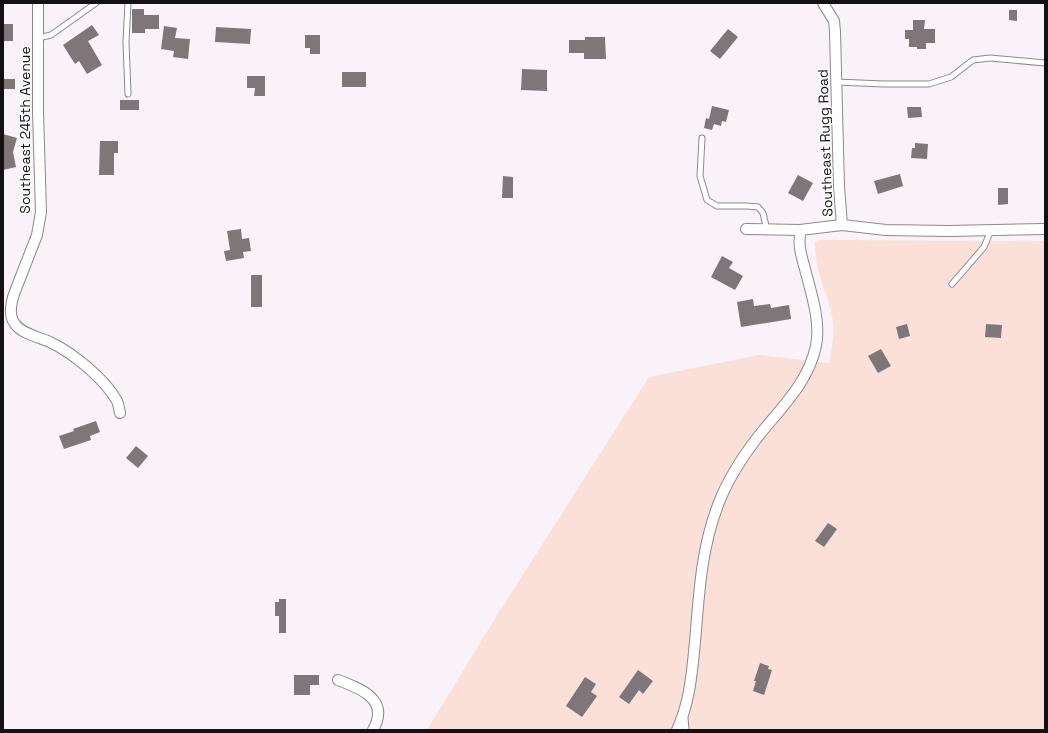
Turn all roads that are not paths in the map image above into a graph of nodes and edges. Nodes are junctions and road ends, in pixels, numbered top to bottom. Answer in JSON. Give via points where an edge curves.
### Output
{"nodes":[{"id":1,"x":38,"y":3,"type":"edge"},
{"id":2,"x":96,"y":3,"type":"edge"},
{"id":3,"x":128,"y":3,"type":"edge"},
{"id":4,"x":823,"y":3,"type":"edge"},
{"id":5,"x":38,"y":38,"type":"junction"},
{"id":6,"x":1045,"y":63,"type":"edge"},
{"id":7,"x":836,"y":82,"type":"junction"},
{"id":8,"x":128,"y":94,"type":"dead end"},
{"id":9,"x":702,"y":138,"type":"dead end"},
{"id":10,"x":1045,"y":223,"type":"edge"},
{"id":11,"x":842,"y":225,"type":"junction"},
{"id":12,"x":746,"y":229,"type":"dead end"},
{"id":13,"x":1032,"y":229,"type":"junction"},
{"id":14,"x":1045,"y":229,"type":"edge"},
{"id":15,"x":767,"y":230,"type":"junction"},
{"id":16,"x":800,"y":230,"type":"junction"},
{"id":17,"x":991,"y":230,"type":"junction"},
{"id":18,"x":952,"y":284,"type":"dead end"},
{"id":19,"x":120,"y":413,"type":"dead end"},
{"id":20,"x":338,"y":680,"type":"dead end"},
{"id":21,"x":684,"y":715,"type":"junction"},
{"id":22,"x":373,"y":730,"type":"edge"},
{"id":23,"x":677,"y":730,"type":"edge"},
{"id":24,"x":686,"y":730,"type":"edge"}],
"edges":[{"from":1,"to":5,"type":"street","name":"Southeast 245th Avenue"},
{"from":2,"to":5,"type":"lane","via":[[52,35]]},
{"from":3,"to":8,"type":"lane"},
{"from":4,"to":7,"type":"street","name":"Southeast Rugg Road","via":[[834,21]]},
{"from":5,"to":19,"type":"street","name":"Southeast 245th Avenue","via":[[41,212],[37,235],[11,304],[11,314],[14,323],[20,329],[51,342],[80,361],[105,386],[117,402]]},
{"from":6,"to":7,"type":"lane","via":[[990,58],[973,60],[951,77],[929,84]]},
{"from":7,"to":11,"type":"street","name":"Southeast Rugg Road"},
{"from":9,"to":15,"type":"lane","via":[[700,176],[707,200],[717,206],[758,207],[763,213]]},
{"from":10,"to":13,"type":"lane"},
{"from":11,"to":16,"type":"street"},
{"from":11,"to":17,"type":"street","name":"Southeast Rugg Road","via":[[886,230]]},
{"from":12,"to":15,"type":"street"},
{"from":13,"to":14,"type":"street","name":"Southeast Rugg Road"},
{"from":13,"to":17,"type":"street","name":"Southeast Rugg Road"},
{"from":15,"to":16,"type":"street"},
{"from":16,"to":21,"type":"street","via":[[800,249],[817,322],[816,345],[810,367],[800,385],[740,463],[718,504],[704,556],[691,676]]},
{"from":17,"to":18,"type":"lane","via":[[984,247]]},
{"from":20,"to":22,"type":"street","via":[[354,686],[376,703],[379,721]]},
{"from":21,"to":23,"type":"street"},
{"from":21,"to":24,"type":"lane"}]}
